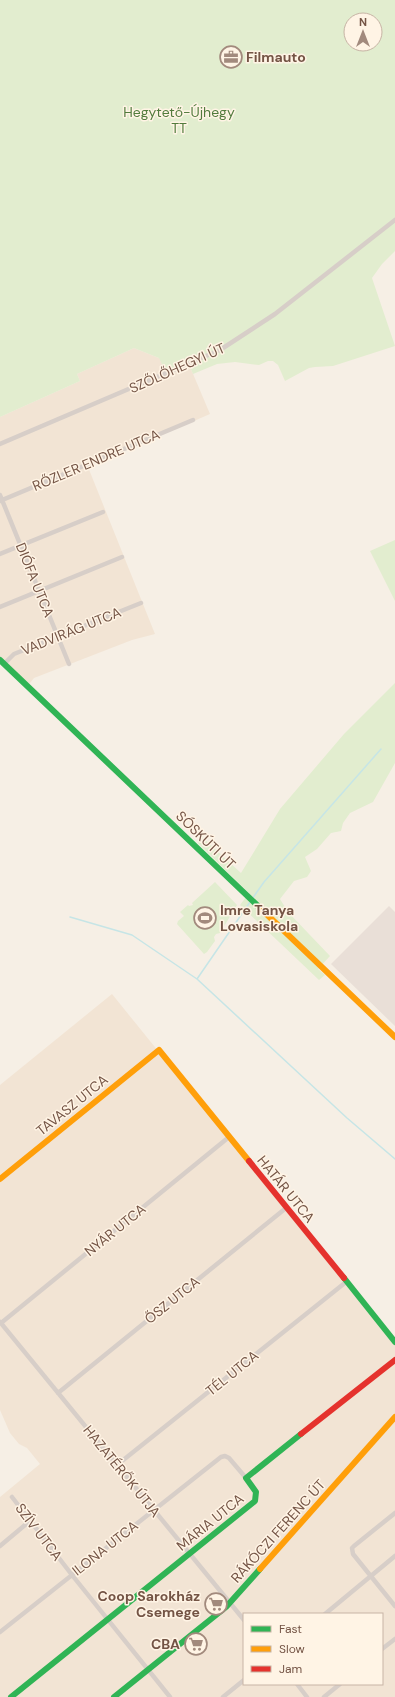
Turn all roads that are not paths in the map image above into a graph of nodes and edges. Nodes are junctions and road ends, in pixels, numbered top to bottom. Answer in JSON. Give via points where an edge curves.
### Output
{"nodes":[{"id":1,"x":395,"y":220,"type":"edge"},
{"id":2,"x":193,"y":420,"type":"dead end"},
{"id":3,"x":0,"y":444,"type":"edge"},
{"id":4,"x":1,"y":499,"type":"edge"},
{"id":5,"x":103,"y":512,"type":"dead end"},
{"id":6,"x":21,"y":546,"type":"junction"},
{"id":7,"x":0,"y":554,"type":"edge"},
{"id":8,"x":122,"y":557,"type":"dead end"},
{"id":9,"x":39,"y":591,"type":"junction"},
{"id":10,"x":141,"y":602,"type":"dead end"},
{"id":11,"x":0,"y":607,"type":"edge"},
{"id":12,"x":58,"y":636,"type":"junction"},
{"id":13,"x":2,"y":662,"type":"edge"},
{"id":14,"x":69,"y":664,"type":"dead end"},
{"id":15,"x":395,"y":1037,"type":"edge"},
{"id":16,"x":159,"y":1050,"type":"joint"},
{"id":17,"x":229,"y":1137,"type":"junction"},
{"id":18,"x":0,"y":1179,"type":"edge"},
{"id":19,"x":286,"y":1208,"type":"junction"},
{"id":20,"x":346,"y":1282,"type":"junction"},
{"id":21,"x":0,"y":1322,"type":"edge"},
{"id":22,"x":395,"y":1342,"type":"edge"},
{"id":23,"x":395,"y":1360,"type":"edge"},
{"id":24,"x":58,"y":1393,"type":"junction"},
{"id":25,"x":395,"y":1417,"type":"edge"},
{"id":26,"x":117,"y":1465,"type":"junction"},
{"id":27,"x":246,"y":1478,"type":"junction"},
{"id":28,"x":12,"y":1497,"type":"dead end"},
{"id":29,"x":153,"y":1510,"type":"junction"},
{"id":30,"x":395,"y":1513,"type":"edge"},
{"id":31,"x":31,"y":1520,"type":"junction"},
{"id":32,"x":0,"y":1546,"type":"edge"},
{"id":33,"x":190,"y":1554,"type":"junction"},
{"id":34,"x":395,"y":1556,"type":"edge"},
{"id":35,"x":72,"y":1575,"type":"junction"},
{"id":36,"x":370,"y":1576,"type":"junction"},
{"id":37,"x":230,"y":1603,"type":"junction"},
{"id":38,"x":395,"y":1606,"type":"edge"},
{"id":39,"x":326,"y":1613,"type":"edge"},
{"id":40,"x":109,"y":1619,"type":"junction"},
{"id":41,"x":243,"y":1619,"type":"edge"},
{"id":42,"x":0,"y":1632,"type":"edge"},
{"id":43,"x":395,"y":1639,"type":"edge"},
{"id":44,"x":383,"y":1649,"type":"edge"},
{"id":45,"x":148,"y":1670,"type":"junction"},
{"id":46,"x":243,"y":1681,"type":"edge"},
{"id":47,"x":298,"y":1685,"type":"edge"},
{"id":48,"x":339,"y":1685,"type":"edge"},
{"id":49,"x":11,"y":1697,"type":"edge"},
{"id":50,"x":114,"y":1697,"type":"edge"},
{"id":51,"x":170,"y":1697,"type":"edge"},
{"id":52,"x":223,"y":1697,"type":"edge"},
{"id":53,"x":307,"y":1697,"type":"edge"},
{"id":54,"x":324,"y":1697,"type":"edge"}],
"edges":[{"from":1,"to":3,"type":"street","name":"SZŐLŐHEGYI ÚT","via":[[275,314],[224,347],[176,370]]},
{"from":2,"to":4,"type":"street","name":"RŐZLER ENDRE UTCA"},
{"from":4,"to":6,"type":"street","name":"DIÓFA UTCA"},
{"from":5,"to":6,"type":"street"},
{"from":6,"to":7,"type":"street"},
{"from":6,"to":9,"type":"street","name":"DIÓFA UTCA"},
{"from":8,"to":9,"type":"street"},
{"from":9,"to":11,"type":"street"},
{"from":9,"to":12,"type":"street","name":"DIÓFA UTCA"},
{"from":10,"to":12,"type":"street","name":"VADVIRÁG UTCA"},
{"from":12,"to":13,"type":"street","name":"VADVIRÁG UTCA","via":[[14,654]]},
{"from":12,"to":14,"type":"street","name":"DIÓFA UTCA"},
{"from":13,"to":15,"type":"street","name":"SÓSKÚTI ÚT"},
{"from":16,"to":17,"type":"street","name":"HATÁR UTCA"},
{"from":16,"to":18,"type":"street","name":"TAVASZ UTCA"},
{"from":17,"to":19,"type":"street","name":"HATÁR UTCA"},
{"from":17,"to":21,"type":"street","name":"NYÁR UTCA"},
{"from":19,"to":20,"type":"street","name":"HATÁR UTCA"},
{"from":19,"to":24,"type":"street","name":"ŐSZ UTCA"},
{"from":20,"to":22,"type":"street","name":"HATÁR UTCA"},
{"from":20,"to":26,"type":"street","name":"TÉL UTCA"},
{"from":21,"to":24,"type":"street","name":"HAZATÉRŐK ÚTJA"},
{"from":23,"to":27,"type":"street","name":"MÁRIA UTCA"},
{"from":24,"to":26,"type":"street","name":"HAZATÉRŐK ÚTJA"},
{"from":25,"to":37,"type":"street","name":"RÁKÓCZI FERENC ÚT"},
{"from":26,"to":29,"type":"street","name":"HAZATÉRŐK ÚTJA"},
{"from":27,"to":29,"type":"street","name":"ILONA UTCA","via":[[229,1458],[223,1456]]},
{"from":27,"to":33,"type":"street","name":"MÁRIA UTCA","via":[[257,1492],[255,1501]]},
{"from":28,"to":31,"type":"street","name":"SZÍV UTCA"},
{"from":29,"to":33,"type":"street","name":"HAZATÉRŐK ÚTJA"},
{"from":29,"to":35,"type":"street","name":"ILONA UTCA"},
{"from":30,"to":36,"type":"street","via":[[354,1546],[352,1551]]},
{"from":31,"to":32,"type":"street"},
{"from":31,"to":35,"type":"street","name":"SZÍV UTCA"},
{"from":33,"to":37,"type":"street","name":"HAZATÉRŐK ÚTJA"},
{"from":33,"to":40,"type":"street","name":"MÁRIA UTCA"},
{"from":34,"to":36,"type":"street"},
{"from":35,"to":40,"type":"street","name":"SZÍV UTCA"},
{"from":35,"to":42,"type":"street","name":"ILONA UTCA"},
{"from":36,"to":38,"type":"street"},
{"from":36,"to":39,"type":"street"},
{"from":37,"to":41,"type":"street","name":"HAZATÉRŐK ÚTJA"},
{"from":37,"to":45,"type":"street","name":"RÁKÓCZI FERENC ÚT"},
{"from":40,"to":45,"type":"street","name":"SZÍV UTCA"},
{"from":40,"to":49,"type":"street","name":"MÁRIA UTCA"},
{"from":43,"to":44,"type":"street"},
{"from":45,"to":50,"type":"street","name":"RÁKÓCZI FERENC ÚT"},
{"from":45,"to":51,"type":"street","name":"SZÍV UTCA"},
{"from":46,"to":52,"type":"street"},
{"from":47,"to":53,"type":"street"},
{"from":48,"to":54,"type":"street"}]}
